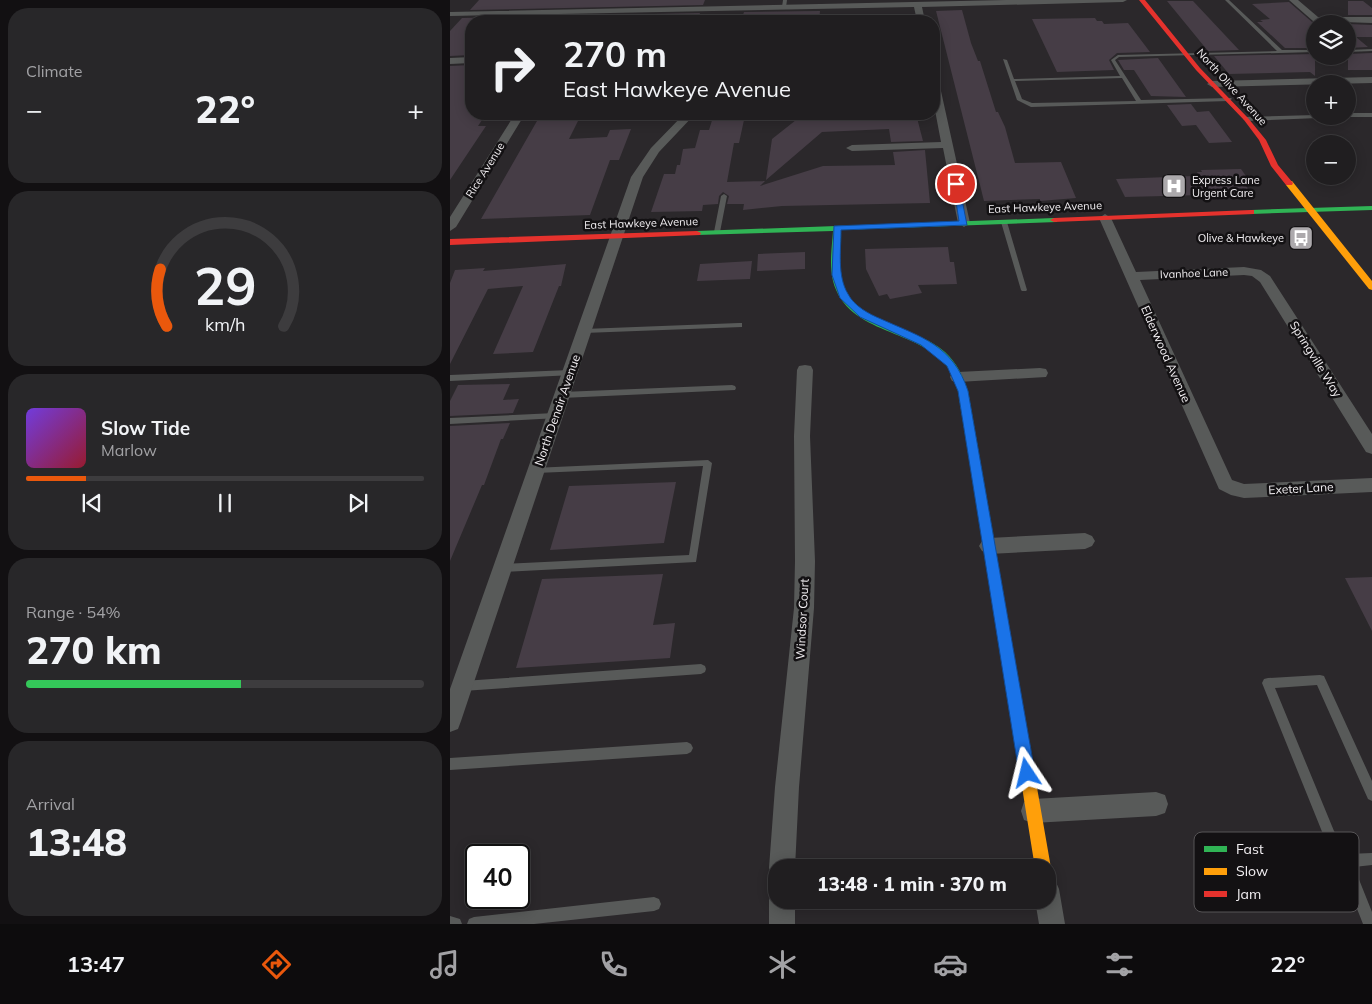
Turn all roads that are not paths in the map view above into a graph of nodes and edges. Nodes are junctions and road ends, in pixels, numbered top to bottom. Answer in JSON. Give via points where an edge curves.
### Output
{"nodes":[{"id":1,"x":1082,"y":0,"type":"edge"},
{"id":2,"x":1123,"y":0,"type":"edge"},
{"id":3,"x":1142,"y":0,"type":"edge"},
{"id":4,"x":1227,"y":0,"type":"edge"},
{"id":5,"x":1293,"y":0,"type":"edge"},
{"id":6,"x":963,"y":2,"type":"edge"},
{"id":7,"x":840,"y":3,"type":"edge"},
{"id":8,"x":785,"y":4,"type":"edge"},
{"id":9,"x":917,"y":4,"type":"junction"},
{"id":10,"x":725,"y":8,"type":"edge"},
{"id":11,"x":450,"y":14,"type":"edge"},
{"id":12,"x":920,"y":15,"type":"edge"},
{"id":13,"x":1372,"y":20,"type":"edge"},
{"id":14,"x":1372,"y":50,"type":"edge"},
{"id":15,"x":1356,"y":51,"type":"edge"},
{"id":16,"x":1281,"y":52,"type":"junction"},
{"id":17,"x":1306,"y":52,"type":"edge"},
{"id":18,"x":1186,"y":55,"type":"junction"},
{"id":19,"x":450,"y":60,"type":"edge"},
{"id":20,"x":465,"y":60,"type":"edge"},
{"id":21,"x":1005,"y":60,"type":"dead end"},
{"id":22,"x":1123,"y":77,"type":"junction"},
{"id":23,"x":1013,"y":80,"type":"junction"},
{"id":24,"x":1372,"y":80,"type":"edge"},
{"id":25,"x":1212,"y":84,"type":"junction"},
{"id":26,"x":1229,"y":99,"type":"junction"},
{"id":27,"x":1139,"y":102,"type":"junction"},
{"id":28,"x":940,"y":113,"type":"edge"},
{"id":29,"x":1372,"y":114,"type":"edge"},
{"id":30,"x":1356,"y":115,"type":"edge"},
{"id":31,"x":1306,"y":116,"type":"edge"},
{"id":32,"x":1246,"y":118,"type":"junction"},
{"id":33,"x":516,"y":120,"type":"edge"},
{"id":34,"x":684,"y":120,"type":"edge"},
{"id":35,"x":947,"y":145,"type":"junction"},
{"id":36,"x":852,"y":148,"type":"dead end"},
{"id":37,"x":724,"y":196,"type":"dead end"},
{"id":38,"x":1372,"y":208,"type":"edge"},
{"id":39,"x":1310,"y":210,"type":"junction"},
{"id":40,"x":1105,"y":218,"type":"junction"},
{"id":41,"x":1004,"y":222,"type":"junction"},
{"id":42,"x":964,"y":223,"type":"junction"},
{"id":43,"x":450,"y":227,"type":"edge"},
{"id":44,"x":837,"y":228,"type":"junction"},
{"id":45,"x":717,"y":232,"type":"junction"},
{"id":46,"x":616,"y":236,"type":"junction"},
{"id":47,"x":450,"y":242,"type":"edge"},
{"id":48,"x":1256,"y":273,"type":"joint"},
{"id":49,"x":1131,"y":276,"type":"junction"},
{"id":50,"x":1372,"y":287,"type":"edge"},
{"id":51,"x":1024,"y":290,"type":"dead end"},
{"id":52,"x":739,"y":325,"type":"dead end"},
{"id":53,"x":584,"y":331,"type":"junction"},
{"id":54,"x":805,"y":370,"type":"dead end"},
{"id":55,"x":570,"y":372,"type":"junction"},
{"id":56,"x":1040,"y":373,"type":"dead end"},
{"id":57,"x":958,"y":377,"type":"junction"},
{"id":58,"x":450,"y":378,"type":"edge"},
{"id":59,"x":732,"y":388,"type":"dead end"},
{"id":60,"x":562,"y":395,"type":"junction"},
{"id":61,"x":555,"y":416,"type":"junction"},
{"id":62,"x":450,"y":421,"type":"edge"},
{"id":63,"x":1372,"y":448,"type":"edge"},
{"id":64,"x":536,"y":470,"type":"junction"},
{"id":65,"x":1372,"y":485,"type":"edge"},
{"id":66,"x":1230,"y":488,"type":"joint"},
{"id":67,"x":1084,"y":541,"type":"dead end"},
{"id":68,"x":989,"y":546,"type":"junction"},
{"id":69,"x":503,"y":568,"type":"junction"},
{"id":70,"x":701,"y":669,"type":"dead end"},
{"id":71,"x":462,"y":686,"type":"junction"},
{"id":72,"x":450,"y":721,"type":"edge"},
{"id":73,"x":687,"y":748,"type":"dead end"},
{"id":74,"x":450,"y":764,"type":"edge"},
{"id":75,"x":1372,"y":795,"type":"edge"},
{"id":76,"x":1156,"y":804,"type":"dead end"},
{"id":77,"x":1033,"y":811,"type":"junction"},
{"id":78,"x":1328,"y":832,"type":"edge"},
{"id":79,"x":783,"y":859,"type":"edge"},
{"id":80,"x":1041,"y":859,"type":"edge"},
{"id":81,"x":1372,"y":859,"type":"edge"},
{"id":82,"x":1359,"y":860,"type":"edge"},
{"id":83,"x":1359,"y":897,"type":"edge"},
{"id":84,"x":654,"y":904,"type":"dead end"},
{"id":85,"x":782,"y":909,"type":"edge"},
{"id":86,"x":1049,"y":909,"type":"edge"},
{"id":87,"x":450,"y":923,"type":"edge"},
{"id":88,"x":455,"y":924,"type":"edge"},
{"id":89,"x":474,"y":924,"type":"edge"},
{"id":90,"x":782,"y":924,"type":"edge"},
{"id":91,"x":1052,"y":924,"type":"edge"},
{"id":92,"x":1370,"y":924,"type":"edge"}],
"edges":[{"from":1,"to":2,"type":"street"},
{"from":1,"to":6,"type":"street"},
{"from":3,"to":18,"type":"street","name":"North Olive Avenue"},
{"from":4,"to":16,"type":"lane"},
{"from":5,"to":13,"type":"street","via":[[1316,19]]},
{"from":6,"to":9,"type":"street"},
{"from":7,"to":8,"type":"street"},
{"from":7,"to":9,"type":"street"},
{"from":8,"to":10,"type":"street"},
{"from":9,"to":12,"type":"street"},
{"from":10,"to":11,"type":"street"},
{"from":14,"to":15,"type":"lane"},
{"from":16,"to":17,"type":"lane"},
{"from":16,"to":18,"type":"lane"},
{"from":18,"to":22,"type":"lane","via":[[1118,56],[1113,60]]},
{"from":18,"to":25,"type":"street","name":"North Olive Avenue"},
{"from":19,"to":20,"type":"street"},
{"from":21,"to":23,"type":"lane"},
{"from":22,"to":23,"type":"lane"},
{"from":22,"to":27,"type":"lane"},
{"from":23,"to":27,"type":"lane","via":[[1020,100],[1031,105]]},
{"from":24,"to":25,"type":"street"},
{"from":25,"to":26,"type":"street","name":"North Olive Avenue"},
{"from":26,"to":27,"type":"lane"},
{"from":26,"to":32,"type":"street","name":"North Olive Avenue"},
{"from":28,"to":35,"type":"street"},
{"from":29,"to":30,"type":"lane"},
{"from":31,"to":32,"type":"lane"},
{"from":32,"to":39,"type":"street","name":"North Olive Avenue","via":[[1262,140],[1272,162]]},
{"from":33,"to":43,"type":"street","name":"Rice Avenue"},
{"from":34,"to":46,"type":"street","name":"North Denair Avenue","via":[[644,163]]},
{"from":35,"to":36,"type":"street"},
{"from":35,"to":42,"type":"street"},
{"from":37,"to":45,"type":"lane"},
{"from":38,"to":39,"type":"street","name":"East Hawkeye Avenue"},
{"from":39,"to":40,"type":"street","name":"East Hawkeye Avenue"},
{"from":39,"to":50,"type":"street","name":"North Olive Avenue"},
{"from":40,"to":41,"type":"street","name":"East Hawkeye Avenue"},
{"from":40,"to":49,"type":"street","name":"Elderwood Avenue"},
{"from":41,"to":42,"type":"street","name":"East Hawkeye Avenue"},
{"from":41,"to":51,"type":"lane"},
{"from":42,"to":44,"type":"street","name":"East Hawkeye Avenue"},
{"from":44,"to":45,"type":"street","name":"East Hawkeye Avenue"},
{"from":44,"to":57,"type":"street","via":[[836,275],[844,296],[864,315],[916,338],[939,353],[951,364]]},
{"from":45,"to":46,"type":"street","name":"East Hawkeye Avenue"},
{"from":46,"to":47,"type":"street","name":"East Hawkeye Avenue"},
{"from":46,"to":53,"type":"street","name":"North Denair Avenue"},
{"from":48,"to":49,"type":"street","name":"Ivanhoe Lane"},
{"from":48,"to":63,"type":"street","name":"Springville Way","via":[[1265,279]]},
{"from":49,"to":66,"type":"street","name":"Elderwood Avenue","via":[[1221,480]]},
{"from":52,"to":53,"type":"lane"},
{"from":53,"to":55,"type":"street","name":"North Denair Avenue"},
{"from":54,"to":79,"type":"street","name":"Windsor Court","via":[[802,436],[804,608]]},
{"from":55,"to":58,"type":"lane"},
{"from":55,"to":60,"type":"street","name":"North Denair Avenue"},
{"from":56,"to":57,"type":"street"},
{"from":57,"to":68,"type":"street"},
{"from":59,"to":60,"type":"lane"},
{"from":60,"to":61,"type":"street","name":"North Denair Avenue"},
{"from":61,"to":62,"type":"lane"},
{"from":61,"to":64,"type":"street","name":"North Denair Avenue"},
{"from":64,"to":69,"type":"street","name":"North Denair Avenue"},
{"from":64,"to":69,"type":"lane","via":[[708,464],[693,559]]},
{"from":65,"to":66,"type":"street","name":"Exeter Lane","via":[[1244,491]]},
{"from":67,"to":68,"type":"street"},
{"from":68,"to":77,"type":"street"},
{"from":69,"to":71,"type":"street","name":"North Denair Avenue"},
{"from":70,"to":71,"type":"lane"},
{"from":71,"to":72,"type":"street","name":"North Denair Avenue"},
{"from":73,"to":74,"type":"lane"},
{"from":75,"to":78,"type":"lane","via":[[1320,680],[1268,683]]},
{"from":76,"to":77,"type":"street"},
{"from":77,"to":80,"type":"street"},
{"from":81,"to":82,"type":"lane"},
{"from":83,"to":92,"type":"lane"},
{"from":84,"to":89,"type":"lane"},
{"from":85,"to":90,"type":"street"},
{"from":86,"to":91,"type":"street"},
{"from":87,"to":88,"type":"lane"}]}
